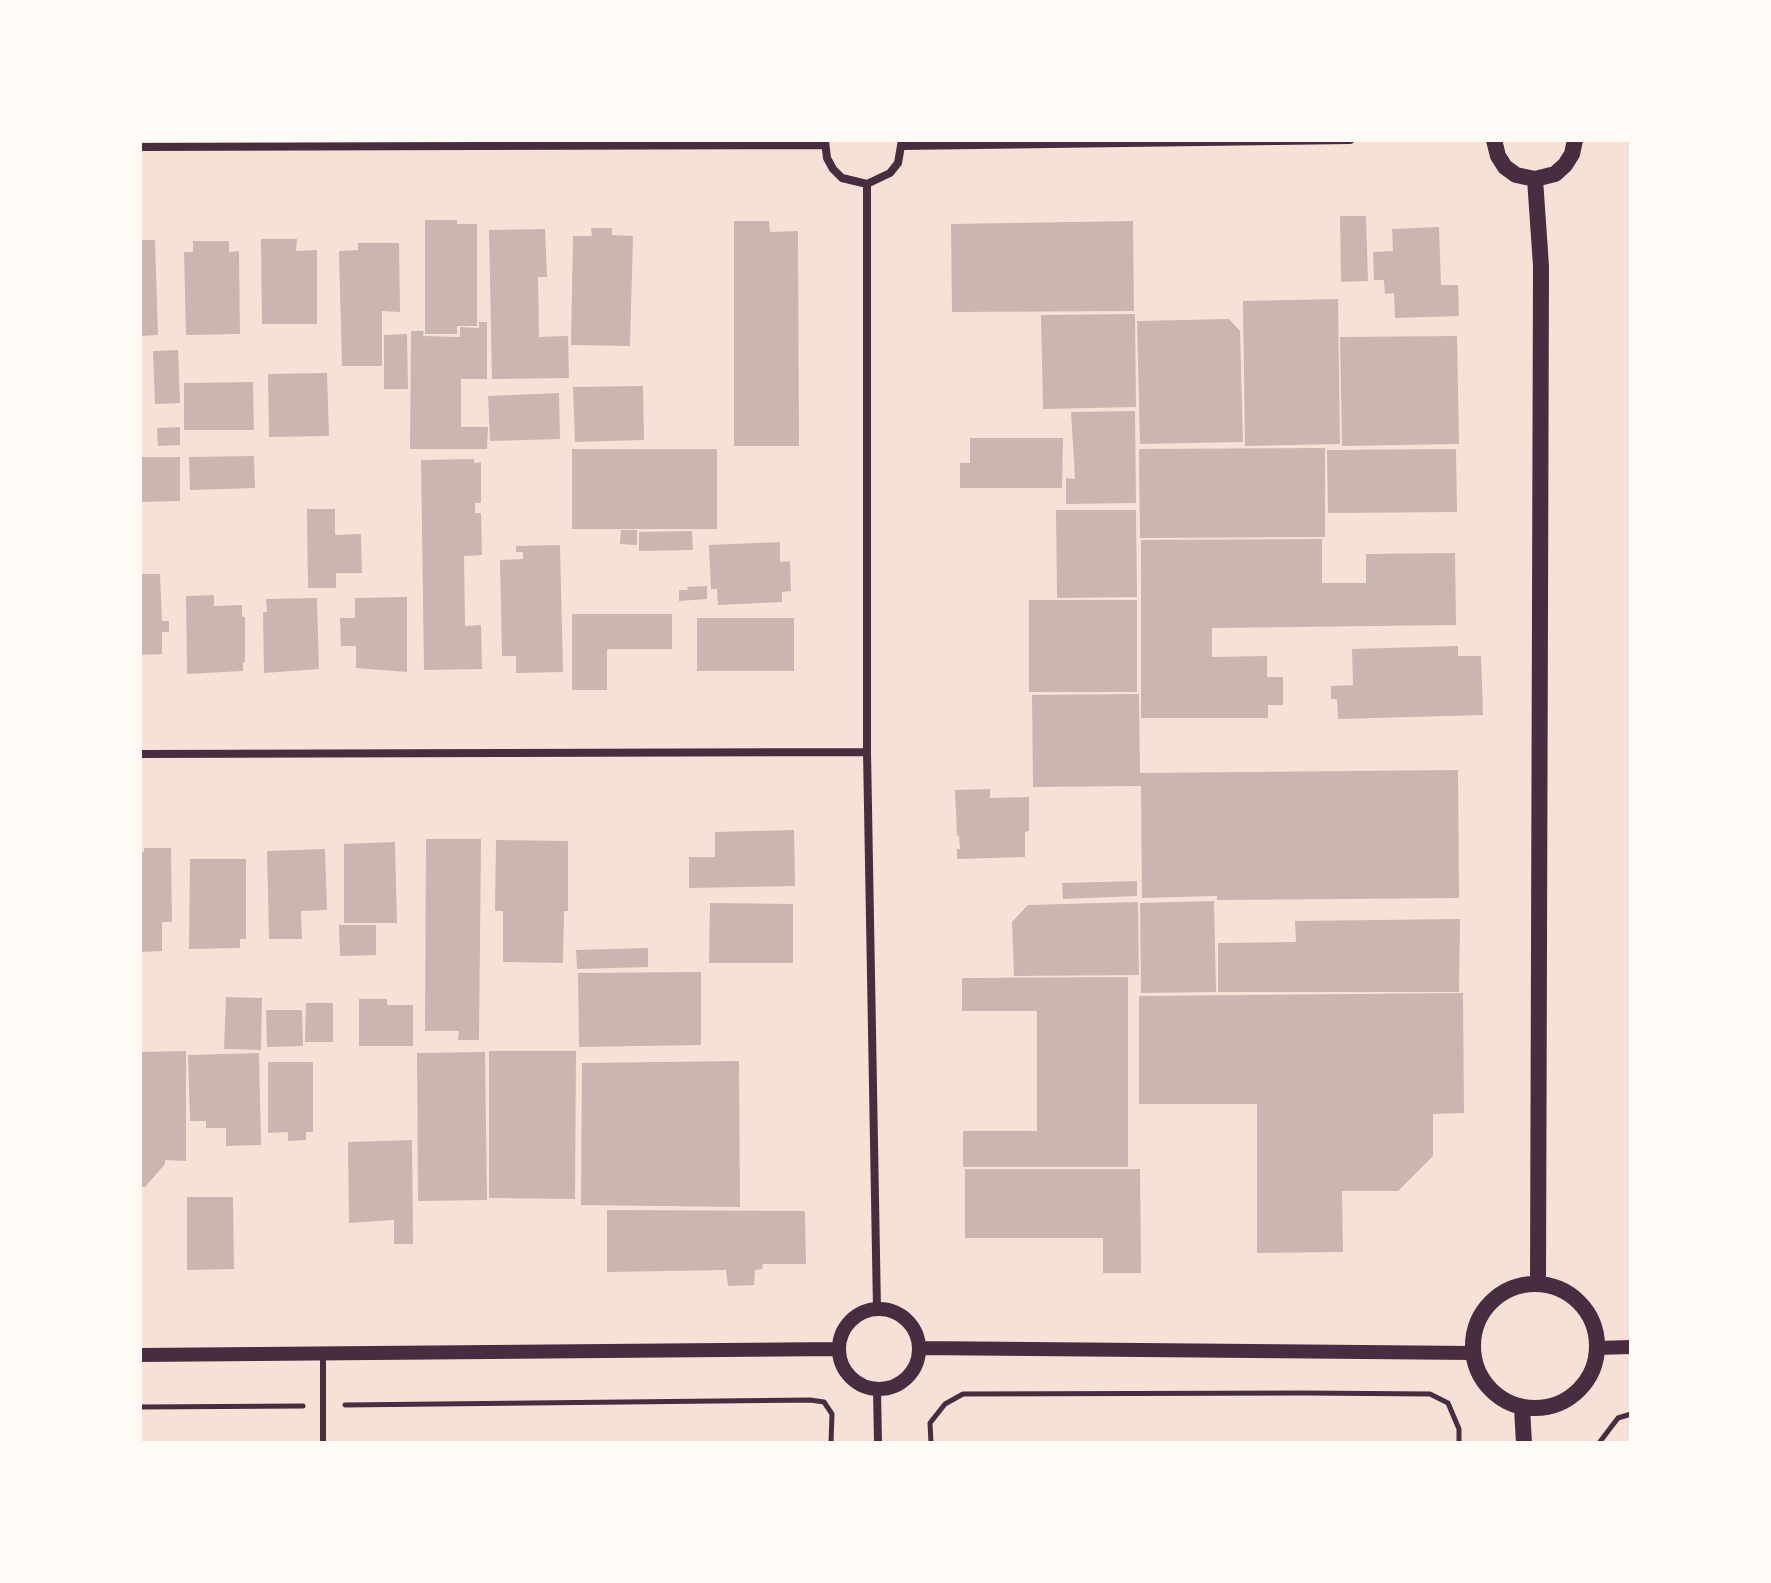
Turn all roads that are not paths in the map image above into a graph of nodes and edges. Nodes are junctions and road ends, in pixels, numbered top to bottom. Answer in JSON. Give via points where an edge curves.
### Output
{"nodes":[{"id":1,"x":1350,"y":140,"type":"edge"},
{"id":2,"x":1494,"y":140,"type":"edge"},
{"id":3,"x":1575,"y":140,"type":"edge"},
{"id":4,"x":825,"y":143,"type":"edge"},
{"id":5,"x":902,"y":143,"type":"edge"},
{"id":6,"x":140,"y":147,"type":"edge"},
{"id":7,"x":1535,"y":179,"type":"junction"},
{"id":8,"x":867,"y":184,"type":"junction"},
{"id":9,"x":867,"y":752,"type":"junction"},
{"id":10,"x":140,"y":754,"type":"edge"},
{"id":11,"x":1538,"y":1284,"type":"junction"},
{"id":12,"x":877,"y":1309,"type":"junction"},
{"id":13,"x":1631,"y":1347,"type":"edge"},
{"id":14,"x":919,"y":1348,"type":"junction"},
{"id":15,"x":1596,"y":1348,"type":"junction"},
{"id":16,"x":839,"y":1349,"type":"junction"},
{"id":17,"x":1473,"y":1353,"type":"junction"},
{"id":18,"x":323,"y":1354,"type":"junction"},
{"id":19,"x":140,"y":1355,"type":"edge"},
{"id":20,"x":877,"y":1388,"type":"junction"},
{"id":21,"x":1522,"y":1408,"type":"junction"},
{"id":22,"x":323,"y":1443,"type":"edge"},
{"id":23,"x":878,"y":1443,"type":"edge"},
{"id":24,"x":1524,"y":1443,"type":"edge"}],
"edges":[{"from":1,"to":5,"type":"street"},
{"from":2,"to":7,"type":"main road","via":[[1505,167]]},
{"from":3,"to":7,"type":"main road","via":[[1565,165]]},
{"from":4,"to":6,"type":"street"},
{"from":4,"to":8,"type":"street","via":[[827,158],[842,178]]},
{"from":5,"to":8,"type":"street","via":[[890,173]]},
{"from":7,"to":11,"type":"main road","via":[[1541,266]]},
{"from":8,"to":9,"type":"street"},
{"from":9,"to":10,"type":"street"},
{"from":9,"to":12,"type":"street"},
{"from":11,"to":15,"type":"main road","via":[[1559,1288],[1577,1300],[1590,1317]]},
{"from":11,"to":17,"type":"main road","via":[[1516,1286],[1487,1306],[1476,1324]]},
{"from":12,"to":14,"type":"street","via":[[890,1310],[911,1325]]},
{"from":12,"to":16,"type":"street","via":[[852,1319],[843,1329]]},
{"from":13,"to":15,"type":"street"},
{"from":14,"to":17,"type":"street"},
{"from":14,"to":20,"type":"street","via":[[902,1381]]},
{"from":15,"to":21,"type":"main road","via":[[1594,1368],[1583,1387],[1561,1403]]},
{"from":16,"to":18,"type":"street"},
{"from":16,"to":20,"type":"street","via":[[852,1379]]},
{"from":17,"to":21,"type":"main road","via":[[1484,1383],[1502,1400]]},
{"from":18,"to":19,"type":"street"},
{"from":18,"to":22,"type":"lane"},
{"from":20,"to":23,"type":"street"},
{"from":21,"to":24,"type":"main road"}]}
